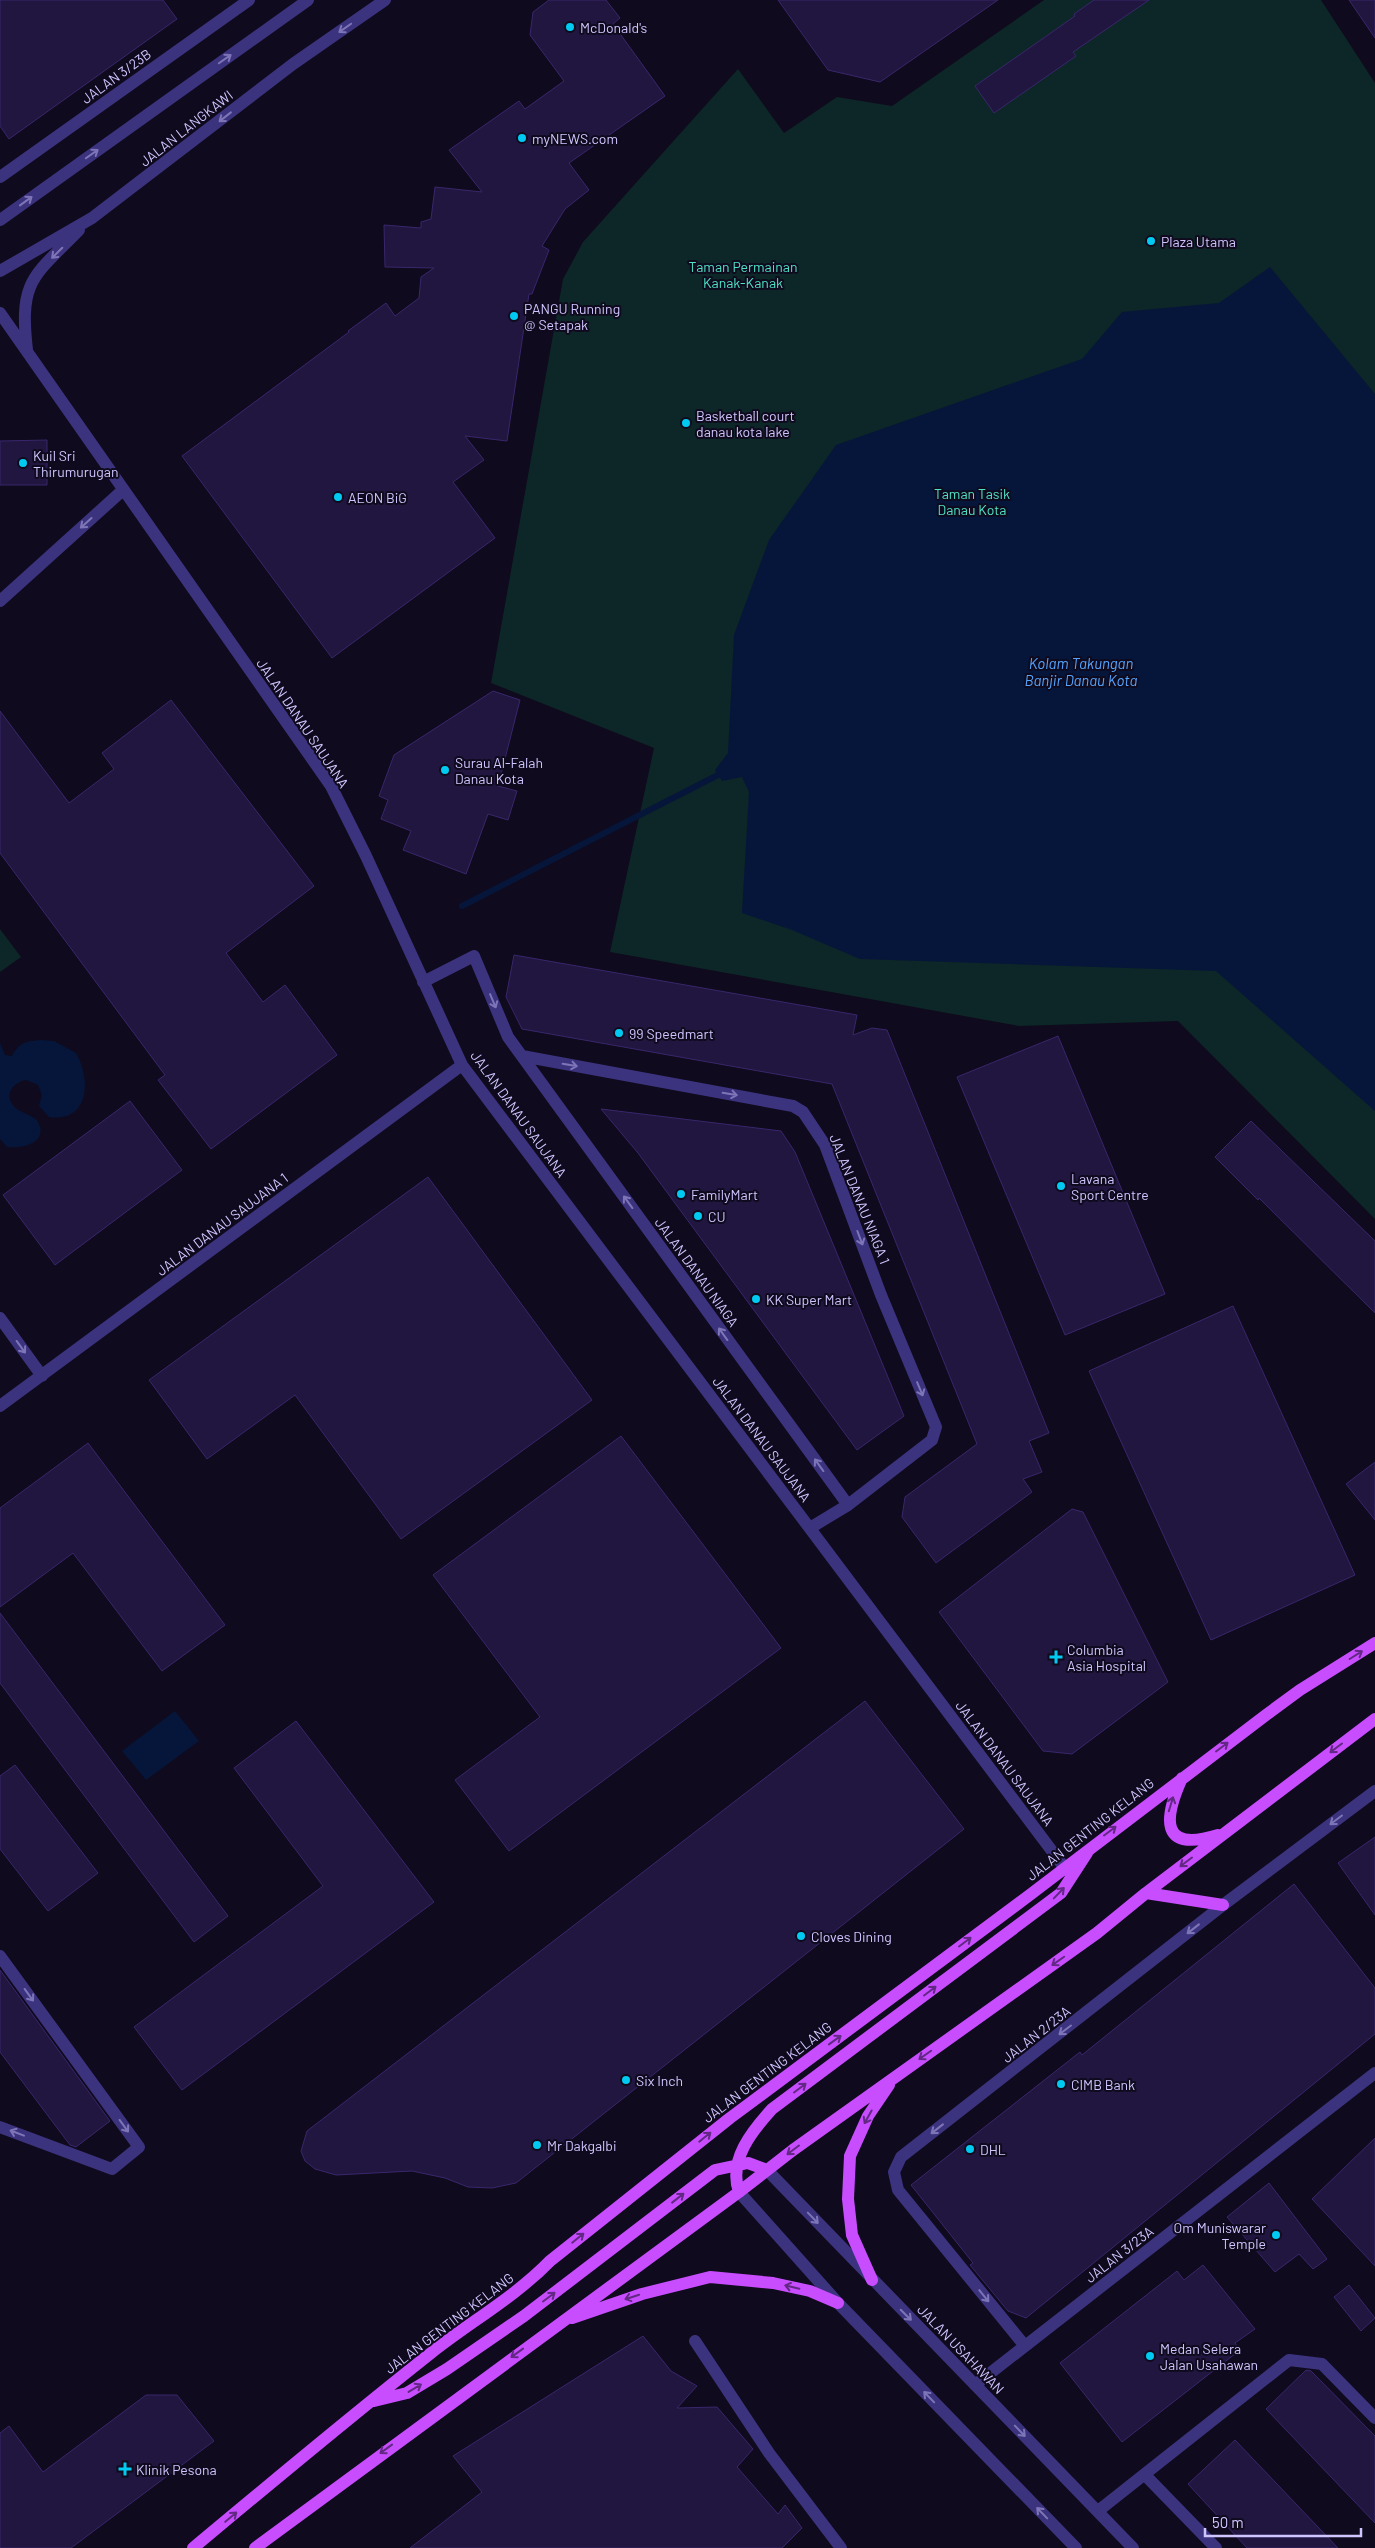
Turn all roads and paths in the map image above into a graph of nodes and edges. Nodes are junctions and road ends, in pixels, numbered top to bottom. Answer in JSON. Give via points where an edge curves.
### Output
{"nodes":[{"id":1,"x":249,"y":0,"type":"edge"},
{"id":2,"x":308,"y":0,"type":"edge"},
{"id":3,"x":385,"y":0,"type":"edge"},
{"id":4,"x":0,"y":178,"type":"edge"},
{"id":5,"x":92,"y":218,"type":"junction"},
{"id":6,"x":0,"y":220,"type":"edge"},
{"id":7,"x":0,"y":272,"type":"edge"},
{"id":8,"x":0,"y":313,"type":"edge"},
{"id":9,"x":28,"y":352,"type":"junction"},
{"id":10,"x":122,"y":490,"type":"junction"},
{"id":11,"x":0,"y":601,"type":"edge"},
{"id":12,"x":424,"y":982,"type":"junction"},
{"id":13,"x":522,"y":1056,"type":"junction"},
{"id":14,"x":462,"y":1065,"type":"junction"},
{"id":15,"x":0,"y":1318,"type":"edge"},
{"id":16,"x":42,"y":1376,"type":"junction"},
{"id":17,"x":0,"y":1406,"type":"edge"},
{"id":18,"x":848,"y":1504,"type":"junction"},
{"id":19,"x":810,"y":1528,"type":"junction"},
{"id":20,"x":1375,"y":1642,"type":"edge"},
{"id":21,"x":1375,"y":1719,"type":"edge"},
{"id":22,"x":1183,"y":1776,"type":"junction"},
{"id":23,"x":1375,"y":1791,"type":"edge"},
{"id":24,"x":1225,"y":1832,"type":"junction"},
{"id":25,"x":1092,"y":1845,"type":"junction"},
{"id":26,"x":1064,"y":1867,"type":"junction"},
{"id":27,"x":1146,"y":1893,"type":"junction"},
{"id":28,"x":1223,"y":1905,"type":"junction"},
{"id":29,"x":0,"y":1956,"type":"edge"},
{"id":30,"x":1375,"y":2073,"type":"edge"},
{"id":31,"x":895,"y":2077,"type":"junction"},
{"id":32,"x":0,"y":2127,"type":"edge"},
{"id":33,"x":736,"y":2164,"type":"junction"},
{"id":34,"x":767,"y":2170,"type":"junction"},
{"id":35,"x":739,"y":2192,"type":"junction"},
{"id":36,"x":872,"y":2280,"type":"junction"},
{"id":37,"x":838,"y":2303,"type":"junction"},
{"id":38,"x":557,"y":2324,"type":"junction"},
{"id":39,"x":695,"y":2341,"type":"dead end"},
{"id":40,"x":1025,"y":2346,"type":"junction"},
{"id":41,"x":975,"y":2385,"type":"junction"},
{"id":42,"x":369,"y":2402,"type":"junction"},
{"id":43,"x":1375,"y":2418,"type":"edge"},
{"id":44,"x":1145,"y":2475,"type":"junction"},
{"id":45,"x":1098,"y":2511,"type":"junction"},
{"id":46,"x":193,"y":2548,"type":"edge"},
{"id":47,"x":255,"y":2548,"type":"edge"},
{"id":48,"x":841,"y":2548,"type":"edge"},
{"id":49,"x":1076,"y":2548,"type":"edge"},
{"id":50,"x":1133,"y":2548,"type":"edge"},
{"id":51,"x":1216,"y":2548,"type":"edge"}],
"edges":[{"from":1,"to":4,"type":"street","name":"JALAN 3/23B"},
{"from":6,"to":2,"type":"street","one_way":true},
{"from":3,"to":5,"type":"street","name":"JALAN LANGKAWI","one_way":true,"via":[[293,64]]},
{"from":5,"to":7,"type":"street","name":"JALAN LANGKAWI"},
{"from":5,"to":9,"type":"street","one_way":true,"via":[[34,276],[24,303]]},
{"from":8,"to":9,"type":"street","name":"JALAN DANAU SAUJANA"},
{"from":9,"to":10,"type":"street","name":"JALAN DANAU SAUJANA"},
{"from":10,"to":11,"type":"street","one_way":true},
{"from":10,"to":12,"type":"street","name":"JALAN DANAU SAUJANA","via":[[331,786]]},
{"from":12,"to":13,"type":"street","name":"JALAN DANAU NIAGA","one_way":true,"via":[[474,956],[508,1037]]},
{"from":12,"to":14,"type":"street","name":"JALAN DANAU SAUJANA"},
{"from":18,"to":13,"type":"street","name":"JALAN DANAU NIAGA","one_way":true},
{"from":13,"to":18,"type":"street","name":"JALAN DANAU NIAGA 1","one_way":true,"via":[[793,1106],[803,1112],[825,1145],[881,1295],[936,1427],[932,1440]]},
{"from":14,"to":16,"type":"street","name":"JALAN DANAU SAUJANA 1"},
{"from":14,"to":19,"type":"street","name":"JALAN DANAU SAUJANA"},
{"from":15,"to":16,"type":"street","one_way":true},
{"from":16,"to":17,"type":"street","name":"JALAN DANAU SAUJANA 1"},
{"from":18,"to":19,"type":"street","name":"JALAN DANAU NIAGA 1"},
{"from":19,"to":26,"type":"street","name":"JALAN DANAU SAUJANA"},
{"from":22,"to":20,"type":"main road","name":"JALAN GENTING KELANG","one_way":true,"via":[[1300,1690]]},
{"from":21,"to":24,"type":"main road","one_way":true},
{"from":24,"to":22,"type":"main road","one_way":true,"via":[[1198,1839],[1180,1837],[1172,1831],[1168,1822],[1169,1812]]},
{"from":25,"to":22,"type":"main road","name":"JALAN GENTING KELANG","one_way":true},
{"from":23,"to":28,"type":"street","name":"JALAN 2/23A","one_way":true},
{"from":24,"to":27,"type":"main road","one_way":true},
{"from":25,"to":26,"type":"main road","name":"JALAN GENTING KELANG"},
{"from":33,"to":25,"type":"main road","one_way":true,"via":[[754,2131],[772,2109],[1061,1893]]},
{"from":42,"to":26,"type":"main road","name":"JALAN GENTING KELANG","one_way":true,"via":[[529,2282],[550,2261],[730,2118]]},
{"from":27,"to":28,"type":"main road"},
{"from":27,"to":31,"type":"main road","one_way":true,"via":[[1097,1933]]},
{"from":28,"to":40,"type":"street","name":"JALAN 2/23A","one_way":true,"via":[[902,2157],[894,2172],[898,2190]]},
{"from":29,"to":32,"type":"street","one_way":true,"via":[[139,2146],[112,2169]]},
{"from":30,"to":40,"type":"street","name":"JALAN 3/23A"},
{"from":31,"to":34,"type":"main road","one_way":true},
{"from":31,"to":36,"type":"main road","one_way":true,"via":[[868,2116],[850,2156],[848,2200],[852,2235]]},
{"from":33,"to":34,"type":"main road","via":[[748,2163]]},
{"from":33,"to":35,"type":"main road"},
{"from":42,"to":33,"type":"main road","one_way":true,"via":[[407,2393],[448,2369],[524,2316],[708,2175]]},
{"from":34,"to":35,"type":"main road"},
{"from":34,"to":36,"type":"street","name":"JALAN USAHAWAN","one_way":true},
{"from":35,"to":37,"type":"street"},
{"from":35,"to":38,"type":"main road"},
{"from":36,"to":41,"type":"street","name":"JALAN USAHAWAN","one_way":true},
{"from":37,"to":38,"type":"main road","one_way":true,"via":[[810,2291],[773,2283],[710,2277],[642,2294]]},
{"from":49,"to":37,"type":"street","one_way":true},
{"from":38,"to":47,"type":"main road","one_way":true},
{"from":39,"to":48,"type":"street","via":[[769,2453]]},
{"from":40,"to":41,"type":"street","name":"JALAN 3/23A"},
{"from":41,"to":45,"type":"street","name":"JALAN USAHAWAN","one_way":true},
{"from":46,"to":42,"type":"main road","name":"JALAN GENTING KELANG","one_way":true},
{"from":43,"to":44,"type":"street","via":[[1322,2364],[1289,2360]]},
{"from":44,"to":45,"type":"street"},
{"from":44,"to":51,"type":"street"},
{"from":45,"to":50,"type":"street","name":"JALAN USAHAWAN"}]}
